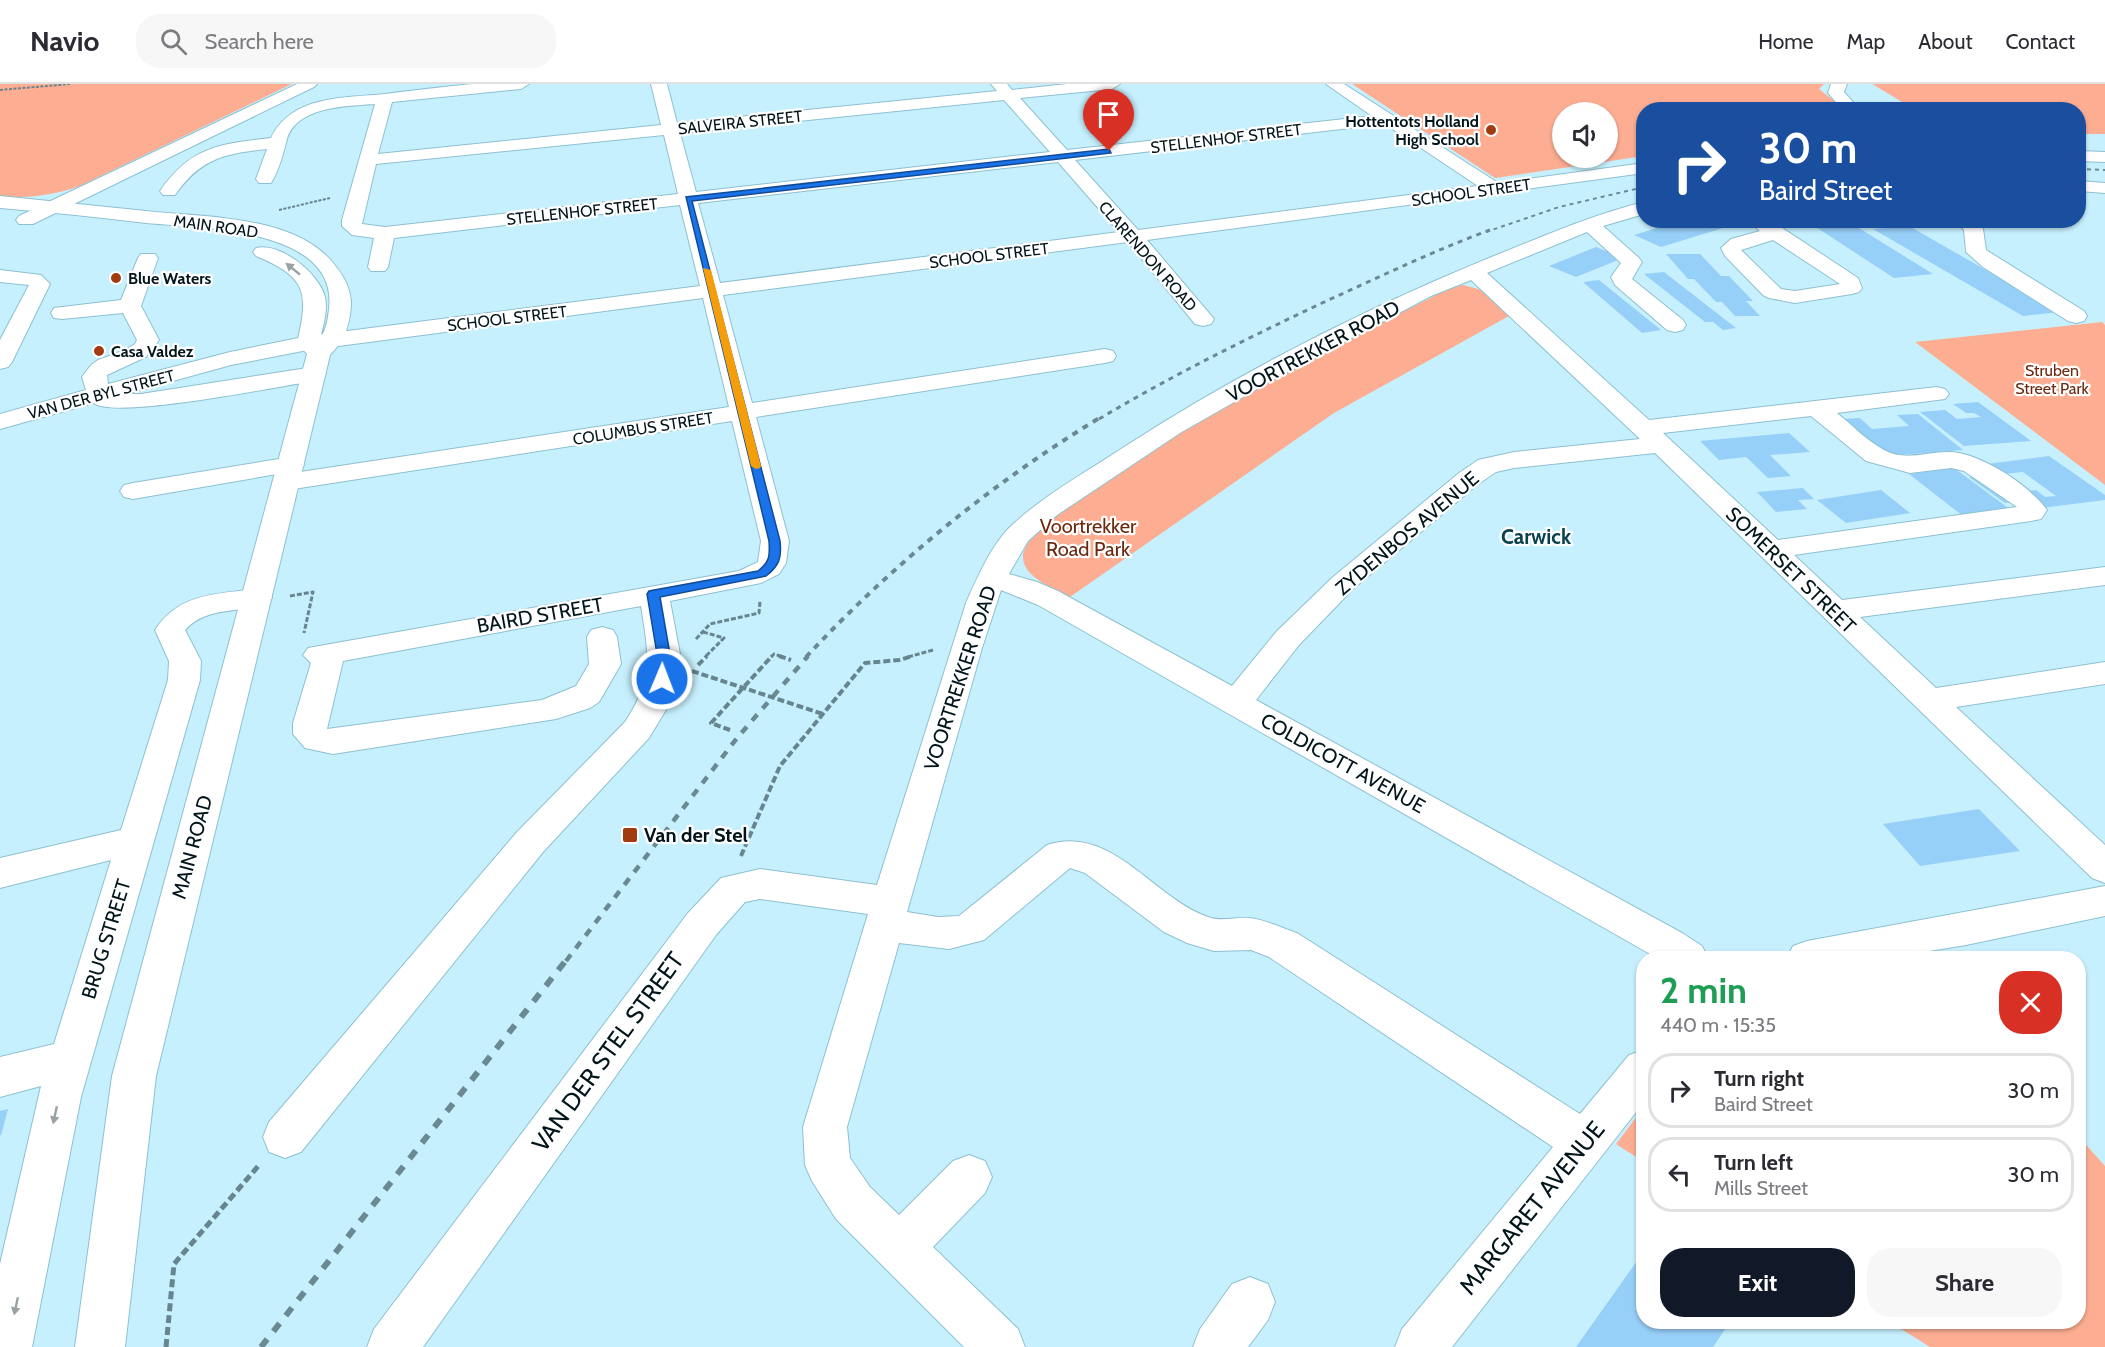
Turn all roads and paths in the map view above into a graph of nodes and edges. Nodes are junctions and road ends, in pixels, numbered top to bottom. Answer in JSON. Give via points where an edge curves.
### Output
{"nodes":[{"id":1,"x":70,"y":84,"type":"edge"},
{"id":2,"x":309,"y":84,"type":"edge"},
{"id":3,"x":521,"y":84,"type":"edge"},
{"id":4,"x":659,"y":84,"type":"edge"},
{"id":5,"x":1112,"y":84,"type":"edge"},
{"id":6,"x":1334,"y":84,"type":"edge"},
{"id":7,"x":1839,"y":84,"type":"edge"},
{"id":8,"x":1003,"y":89,"type":"edge"},
{"id":9,"x":0,"y":90,"type":"edge"},
{"id":10,"x":395,"y":96,"type":"junction"},
{"id":11,"x":1844,"y":102,"type":"edge"},
{"id":12,"x":1388,"y":119,"type":"junction"},
{"id":13,"x":670,"y":129,"type":"junction"},
{"id":14,"x":279,"y":142,"type":"junction"},
{"id":15,"x":2086,"y":156,"type":"edge"},
{"id":16,"x":1062,"y":157,"type":"junction"},
{"id":17,"x":2105,"y":157,"type":"edge"},
{"id":18,"x":368,"y":160,"type":"junction"},
{"id":19,"x":1636,"y":169,"type":"edge"},
{"id":20,"x":265,"y":179,"type":"dead end"},
{"id":21,"x":2086,"y":187,"type":"edge"},
{"id":22,"x":2105,"y":188,"type":"edge"},
{"id":23,"x":1495,"y":189,"type":"junction"},
{"id":24,"x":360,"y":190,"type":"junction"},
{"id":25,"x":169,"y":192,"type":"dead end"},
{"id":26,"x":688,"y":199,"type":"junction"},
{"id":27,"x":0,"y":202,"type":"edge"},
{"id":28,"x":53,"y":207,"type":"junction"},
{"id":29,"x":1636,"y":210,"type":"edge"},
{"id":30,"x":0,"y":217,"type":"edge"},
{"id":31,"x":26,"y":220,"type":"junction"},
{"id":32,"x":1588,"y":224,"type":"junction"},
{"id":33,"x":227,"y":225,"type":"junction"},
{"id":34,"x":1768,"y":228,"type":"edge"},
{"id":35,"x":1971,"y":228,"type":"edge"},
{"id":36,"x":385,"y":233,"type":"junction"},
{"id":37,"x":1776,"y":233,"type":"junction"},
{"id":38,"x":1133,"y":236,"type":"junction"},
{"id":39,"x":148,"y":258,"type":"dead end"},
{"id":40,"x":378,"y":267,"type":"dead end"},
{"id":41,"x":1475,"y":273,"type":"junction"},
{"id":42,"x":0,"y":276,"type":"edge"},
{"id":43,"x":712,"y":292,"type":"junction"},
{"id":44,"x":130,"y":306,"type":"junction"},
{"id":45,"x":62,"y":313,"type":"dead end"},
{"id":46,"x":2076,"y":316,"type":"dead end"},
{"id":47,"x":1203,"y":320,"type":"dead end"},
{"id":48,"x":1675,"y":325,"type":"dead end"},
{"id":49,"x":7,"y":334,"type":"edge"},
{"id":50,"x":319,"y":352,"type":"junction"},
{"id":51,"x":1105,"y":356,"type":"dead end"},
{"id":52,"x":0,"y":362,"type":"edge"},
{"id":53,"x":1937,"y":394,"type":"dead end"},
{"id":54,"x":99,"y":395,"type":"junction"},
{"id":55,"x":1816,"y":408,"type":"junction"},
{"id":56,"x":743,"y":413,"type":"junction"},
{"id":57,"x":0,"y":422,"type":"edge"},
{"id":58,"x":1651,"y":436,"type":"junction"},
{"id":59,"x":289,"y":474,"type":"junction"},
{"id":60,"x":133,"y":491,"type":"dead end"},
{"id":61,"x":1770,"y":550,"type":"junction"},
{"id":62,"x":762,"y":574,"type":"junction"},
{"id":63,"x":2105,"y":576,"type":"edge"},
{"id":64,"x":992,"y":578,"type":"junction"},
{"id":65,"x":654,"y":594,"type":"junction"},
{"id":66,"x":271,"y":598,"type":"junction"},
{"id":67,"x":1834,"y":611,"type":"junction"},
{"id":68,"x":602,"y":637,"type":"dead end"},
{"id":69,"x":317,"y":648,"type":"junction"},
{"id":70,"x":936,"y":649,"type":"dead end"},
{"id":71,"x":791,"y":660,"type":"dead end"},
{"id":72,"x":698,"y":664,"type":"dead end"},
{"id":73,"x":692,"y":671,"type":"dead end"},
{"id":74,"x":2105,"y":674,"type":"edge"},
{"id":75,"x":744,"y":688,"type":"junction"},
{"id":76,"x":1929,"y":700,"type":"junction"},
{"id":77,"x":1236,"y":703,"type":"junction"},
{"id":78,"x":823,"y":714,"type":"junction"},
{"id":79,"x":730,"y":730,"type":"dead end"},
{"id":80,"x":136,"y":840,"type":"junction"},
{"id":81,"x":2105,"y":868,"type":"edge"},
{"id":82,"x":0,"y":873,"type":"edge"},
{"id":83,"x":734,"y":889,"type":"junction"},
{"id":84,"x":2105,"y":901,"type":"edge"},
{"id":85,"x":888,"y":913,"type":"junction"},
{"id":86,"x":1677,"y":951,"type":"edge"},
{"id":87,"x":1836,"y":951,"type":"edge"},
{"id":88,"x":70,"y":1059,"type":"junction"},
{"id":89,"x":0,"y":1077,"type":"edge"},
{"id":90,"x":1636,"y":1080,"type":"edge"},
{"id":91,"x":285,"y":1137,"type":"joint"},
{"id":92,"x":1586,"y":1142,"type":"junction"},
{"id":93,"x":969,"y":1177,"type":"dead end"},
{"id":94,"x":899,"y":1248,"type":"junction"},
{"id":95,"x":1250,"y":1302,"type":"dead end"},
{"id":96,"x":7,"y":1347,"type":"edge"},
{"id":97,"x":100,"y":1347,"type":"edge"},
{"id":98,"x":166,"y":1347,"type":"edge"},
{"id":99,"x":392,"y":1347,"type":"edge"},
{"id":100,"x":1000,"y":1347,"type":"edge"},
{"id":101,"x":1218,"y":1347,"type":"edge"},
{"id":102,"x":1420,"y":1347,"type":"edge"}],
"edges":[{"from":1,"to":9,"type":"path"},
{"from":2,"to":28,"type":"main road"},
{"from":3,"to":10,"type":"main road"},
{"from":4,"to":13,"type":"main road"},
{"from":5,"to":8,"type":"main road","name":"SALVEIRA STREET"},
{"from":6,"to":12,"type":"main road"},
{"from":7,"to":11,"type":"main road","via":[[1836,93]]},
{"from":8,"to":13,"type":"main road","name":"SALVEIRA STREET"},
{"from":8,"to":16,"type":"main road","name":"CLARENDON ROAD"},
{"from":10,"to":14,"type":"main road","via":[[314,109],[290,122]]},
{"from":10,"to":18,"type":"main road","via":[[384,101]]},
{"from":12,"to":16,"type":"main road","name":"STELLENHOF STREET"},
{"from":12,"to":23,"type":"main road"},
{"from":13,"to":18,"type":"main road","name":"SALVEIRA STREET"},
{"from":13,"to":26,"type":"main road"},
{"from":14,"to":20,"type":"main road"},
{"from":14,"to":25,"type":"main road","via":[[223,150],[199,159],[179,174]]},
{"from":15,"to":17,"type":"main road"},
{"from":16,"to":26,"type":"main road","name":"STELLENHOF STREET"},
{"from":16,"to":38,"type":"main road","name":"CLARENDON ROAD"},
{"from":18,"to":24,"type":"main road"},
{"from":19,"to":23,"type":"main road","name":"SCHOOL STREET"},
{"from":21,"to":22,"type":"main road"},
{"from":23,"to":38,"type":"main road","name":"SCHOOL STREET"},
{"from":24,"to":33,"type":"path"},
{"from":24,"to":36,"type":"main road","via":[[352,226],[359,231]]},
{"from":26,"to":36,"type":"main road","name":"STELLENHOF STREET"},
{"from":26,"to":43,"type":"main road"},
{"from":27,"to":28,"type":"main road","name":"MAIN ROAD"},
{"from":28,"to":31,"type":"main road"},
{"from":28,"to":33,"type":"main road","name":"MAIN ROAD"},
{"from":29,"to":32,"type":"main road","name":"VOORTREKKER ROAD"},
{"from":30,"to":31,"type":"main road","name":"MAIN ROAD"},
{"from":50,"to":31,"type":"main road","name":"MAIN ROAD","one_way":true,"via":[[313,319],[314,295],[299,272],[269,254],[200,238]]},
{"from":32,"to":41,"type":"main road","name":"VOORTREKKER ROAD"},
{"from":32,"to":48,"type":"main road","via":[[1632,262],[1622,281]]},
{"from":33,"to":50,"type":"main road","name":"MAIN ROAD","via":[[294,242],[321,261],[336,281],[341,298]]},
{"from":34,"to":37,"type":"main road"},
{"from":35,"to":46,"type":"main road","via":[[1976,252]]},
{"from":36,"to":40,"type":"main road"},
{"from":37,"to":37,"type":"main road","via":[[1851,282],[1852,288],[1795,297],[1770,291],[1731,248]]},
{"from":38,"to":43,"type":"main road","name":"SCHOOL STREET"},
{"from":38,"to":47,"type":"main road","name":"CLARENDON ROAD"},
{"from":39,"to":44,"type":"main road"},
{"from":41,"to":58,"type":"main road","name":"SOMERSET STREET"},
{"from":41,"to":64,"type":"main road","name":"VOORTREKKER ROAD","via":[[1424,292],[1171,428],[1047,509],[1017,536]]},
{"from":42,"to":49,"type":"main road","via":[[34,279],[40,284]]},
{"from":43,"to":50,"type":"main road","name":"SCHOOL STREET"},
{"from":43,"to":56,"type":"main road"},
{"from":44,"to":45,"type":"main road"},
{"from":44,"to":54,"type":"main road","via":[[147,345],[97,371],[94,376]]},
{"from":49,"to":52,"type":"main road"},
{"from":50,"to":54,"type":"main road","name":"VAN DER BYL STREET","via":[[254,353]]},
{"from":50,"to":54,"type":"main road","via":[[141,401],[116,403]]},
{"from":50,"to":59,"type":"main road","name":"MAIN ROAD"},
{"from":51,"to":56,"type":"main road","name":"COLUMBUS STREET"},
{"from":53,"to":55,"type":"main road","name":"ZYDENBOS AVENUE"},
{"from":54,"to":57,"type":"main road","name":"VAN DER BYL STREET"},
{"from":55,"to":58,"type":"main road","name":"ZYDENBOS AVENUE"},
{"from":55,"to":61,"type":"main road","via":[[1875,456],[1910,465],[1951,460],[1973,465],[2033,510]]},
{"from":56,"to":59,"type":"main road","name":"COLUMBUS STREET"},
{"from":56,"to":62,"type":"main road","via":[[775,541],[776,557]]},
{"from":58,"to":61,"type":"main road","name":"SOMERSET STREET"},
{"from":58,"to":77,"type":"main road","name":"ZYDENBOS AVENUE","via":[[1487,466],[1343,583],[1288,638]]},
{"from":59,"to":60,"type":"main road","name":"COLUMBUS STREET"},
{"from":59,"to":66,"type":"main road","name":"MAIN ROAD"},
{"from":61,"to":67,"type":"main road","name":"SOMERSET STREET"},
{"from":62,"to":65,"type":"main road","name":"BAIRD STREET"},
{"from":62,"to":72,"type":"path","via":[[759,613],[710,624],[703,632],[724,638]]},
{"from":63,"to":67,"type":"main road"},
{"from":64,"to":77,"type":"main road","name":"COLDICOTT AVENUE","via":[[1048,598]]},
{"from":64,"to":85,"type":"main road","name":"VOORTREKKER ROAD","via":[[966,648]]},
{"from":65,"to":69,"type":"main road","name":"BAIRD STREET"},
{"from":65,"to":91,"type":"main road","via":[[664,654],[662,679],[654,704],[637,730],[530,842]]},
{"from":66,"to":69,"type":"path","via":[[313,592]]},
{"from":66,"to":80,"type":"main road","name":"BRUG STREET","via":[[200,608],[174,622],[170,630],[185,661],[184,680]]},
{"from":66,"to":97,"type":"main road","name":"MAIN ROAD","via":[[134,1076]]},
{"from":67,"to":76,"type":"main road","name":"SOMERSET STREET"},
{"from":68,"to":69,"type":"main road","via":[[605,664],[588,694],[579,700],[544,711],[333,742],[316,740],[310,734]]},
{"from":70,"to":78,"type":"path","via":[[899,660],[865,663]]},
{"from":71,"to":75,"type":"path","via":[[774,654]]},
{"from":73,"to":75,"type":"path","bridge":true},
{"from":74,"to":76,"type":"main road"},
{"from":75,"to":78,"type":"path","bridge":true},
{"from":75,"to":79,"type":"path","via":[[711,723]]},
{"from":76,"to":81,"type":"main road","name":"SOMERSET STREET"},
{"from":77,"to":86,"type":"main road","name":"COLDICOTT AVENUE"},
{"from":78,"to":83,"type":"path","via":[[780,766],[746,843],[735,873]]},
{"from":80,"to":82,"type":"main road"},
{"from":80,"to":88,"type":"main road","name":"BRUG STREET"},
{"from":83,"to":85,"type":"main road","via":[[760,884]]},
{"from":83,"to":99,"type":"main road","name":"VAN DER STEL STREET","via":[[702,924]]},
{"from":84,"to":87,"type":"main road"},
{"from":85,"to":92,"type":"main road","via":[[941,934],[958,933],[970,929],[1060,855],[1084,856],[1178,921],[1201,932],[1251,934],[1283,945]]},
{"from":85,"to":94,"type":"main road","name":"VOORTREKKER ROAD","via":[[825,1127],[828,1165],[853,1203]]},
{"from":88,"to":89,"type":"main road"},
{"from":88,"to":96,"type":"main road","name":"BRUG STREET","one_way":true},
{"from":90,"to":92,"type":"main road","name":"MARGARET AVENUE"},
{"from":91,"to":98,"type":"path","via":[[174,1264]]},
{"from":92,"to":102,"type":"main road","name":"MARGARET AVENUE"},
{"from":93,"to":94,"type":"main road"},
{"from":94,"to":100,"type":"main road","name":"VOORTREKKER ROAD"},
{"from":95,"to":101,"type":"main road"}]}
